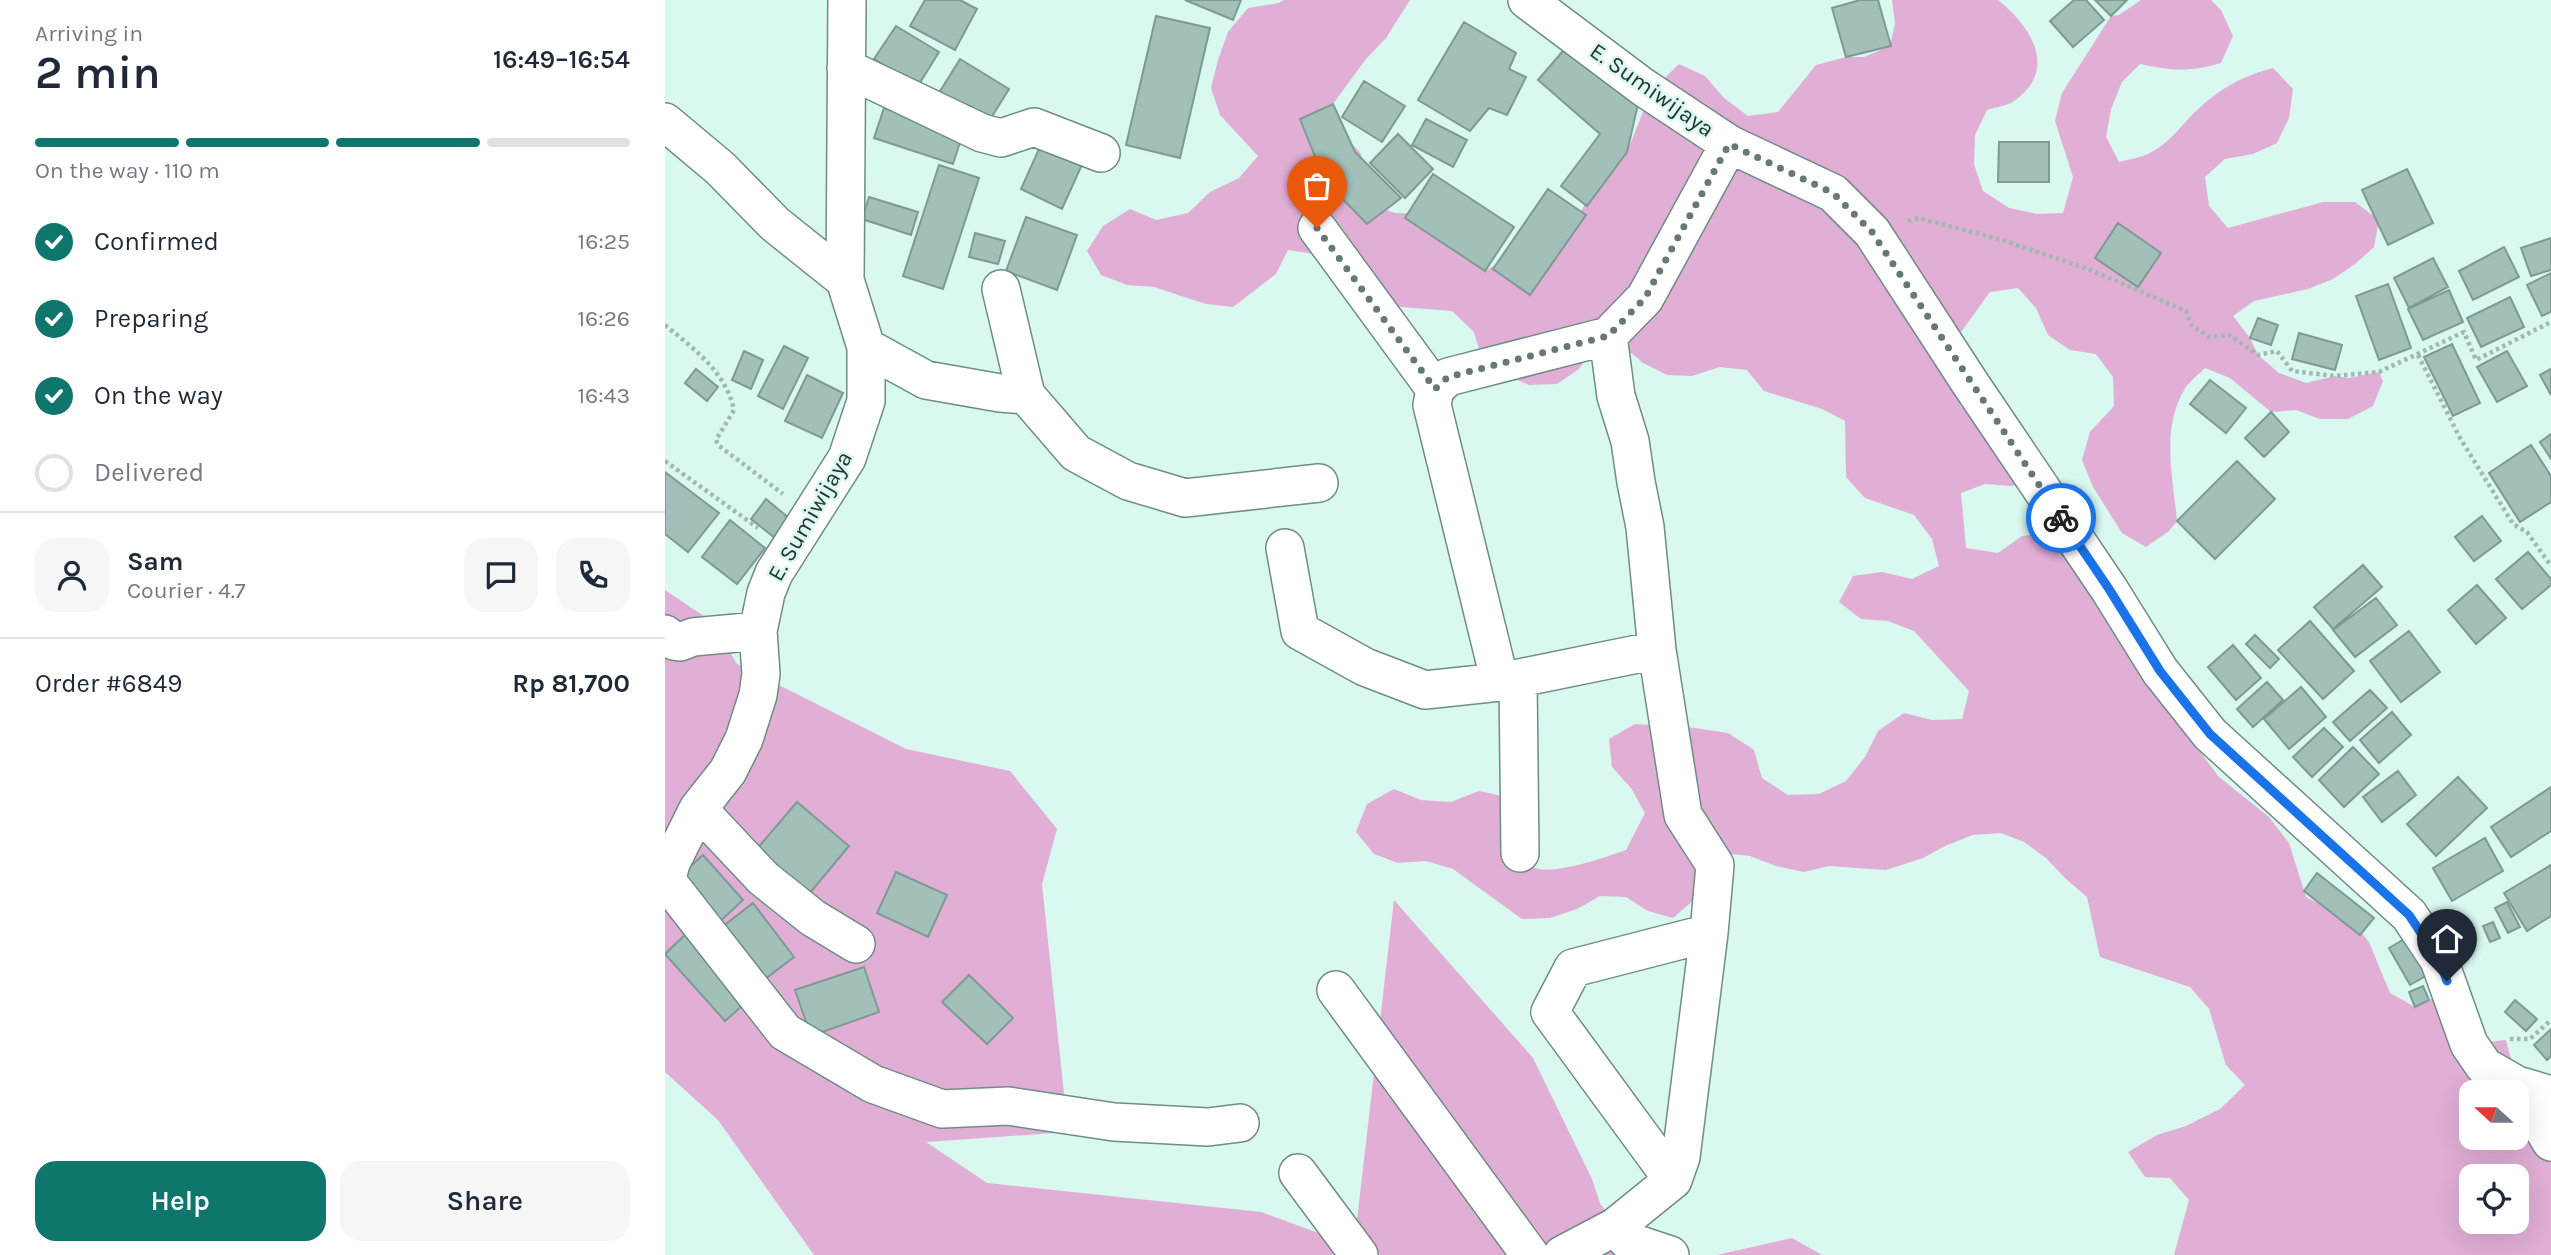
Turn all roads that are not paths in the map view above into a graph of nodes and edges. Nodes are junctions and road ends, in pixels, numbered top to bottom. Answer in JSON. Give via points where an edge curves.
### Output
{"nodes":[{"id":1,"x":847,"y":0,"type":"edge"},
{"id":2,"x":1527,"y":0,"type":"edge"},
{"id":3,"x":846,"y":68,"type":"junction"},
{"id":4,"x":665,"y":122,"type":"edge"},
{"id":5,"x":1729,"y":144,"type":"junction"},
{"id":6,"x":1101,"y":153,"type":"dead end"},
{"id":7,"x":1317,"y":228,"type":"dead end"},
{"id":8,"x":845,"y":280,"type":"junction"},
{"id":9,"x":1001,"y":289,"type":"dead end"},
{"id":10,"x":1608,"y":336,"type":"junction"},
{"id":11,"x":866,"y":347,"type":"junction"},
{"id":12,"x":1435,"y":389,"type":"junction"},
{"id":13,"x":1026,"y":395,"type":"junction"},
{"id":14,"x":1319,"y":483,"type":"dead end"},
{"id":15,"x":1285,"y":548,"type":"dead end"},
{"id":16,"x":758,"y":631,"type":"junction"},
{"id":17,"x":665,"y":634,"type":"edge"},
{"id":18,"x":1657,"y":650,"type":"junction"},
{"id":19,"x":1509,"y":680,"type":"junction"},
{"id":20,"x":698,"y":809,"type":"junction"},
{"id":21,"x":1520,"y":853,"type":"dead end"},
{"id":22,"x":666,"y":883,"type":"edge"},
{"id":23,"x":1709,"y":933,"type":"junction"},
{"id":24,"x":856,"y":944,"type":"dead end"},
{"id":25,"x":1336,"y":990,"type":"dead end"},
{"id":26,"x":2508,"y":1080,"type":"edge"},
{"id":27,"x":2529,"y":1089,"type":"edge"},
{"id":28,"x":2551,"y":1095,"type":"edge"},
{"id":29,"x":2529,"y":1105,"type":"edge"},
{"id":30,"x":1240,"y":1123,"type":"dead end"},
{"id":31,"x":2551,"y":1142,"type":"edge"},
{"id":32,"x":1298,"y":1173,"type":"dead end"},
{"id":33,"x":1673,"y":1180,"type":"junction"},
{"id":34,"x":1615,"y":1227,"type":"junction"},
{"id":35,"x":1359,"y":1255,"type":"edge"},
{"id":36,"x":1531,"y":1255,"type":"edge"},
{"id":37,"x":1562,"y":1255,"type":"edge"},
{"id":38,"x":1670,"y":1255,"type":"edge"}],
"edges":[{"from":1,"to":3,"type":"street","name":"E. Sumiwijaya"},
{"from":2,"to":5,"type":"street","name":"E. Sumiwijaya","via":[[1643,87]]},
{"from":3,"to":6,"type":"street","via":[[982,134],[1001,138],[1034,127]]},
{"from":3,"to":8,"type":"street","name":"E. Sumiwijaya"},
{"from":4,"to":8,"type":"street","via":[[719,167],[775,224]]},
{"from":5,"to":10,"type":"street","via":[[1645,298]]},
{"from":5,"to":26,"type":"street","name":"E. Sumiwijaya","via":[[1833,193],[1872,232],[2160,671],[2210,734],[2409,915],[2439,960],[2469,1044],[2484,1066]]},
{"from":7,"to":12,"type":"street"},
{"from":8,"to":11,"type":"street","name":"E. Sumiwijaya"},
{"from":9,"to":13,"type":"street"},
{"from":10,"to":12,"type":"street","via":[[1448,377]]},
{"from":10,"to":18,"type":"street","via":[[1616,396],[1630,440],[1646,527]]},
{"from":11,"to":13,"type":"street","via":[[926,380]]},
{"from":11,"to":16,"type":"street","name":"E. Sumiwijaya","via":[[866,401],[847,458],[773,573]]},
{"from":12,"to":19,"type":"street","via":[[1433,405]]},
{"from":13,"to":14,"type":"street","via":[[1076,453],[1128,481],[1185,498]]},
{"from":15,"to":19,"type":"street","via":[[1300,631],[1365,667],[1425,690]]},
{"from":16,"to":17,"type":"street","via":[[680,642]]},
{"from":16,"to":20,"type":"street","name":"E. Sumiwijaya","via":[[761,674],[744,739],[728,771]]},
{"from":18,"to":19,"type":"street"},
{"from":18,"to":23,"type":"street","via":[[1683,815],[1715,865]]},
{"from":19,"to":21,"type":"street"},
{"from":20,"to":22,"type":"street","name":"E. Sumiwijaya"},
{"from":20,"to":24,"type":"street","via":[[763,878],[813,918]]},
{"from":22,"to":30,"type":"street","via":[[785,1032],[873,1084],[942,1109],[1008,1106],[1114,1122],[1208,1127]]},
{"from":23,"to":33,"type":"street","via":[[1681,1157]]},
{"from":23,"to":33,"type":"street","via":[[1573,968],[1549,1012]]},
{"from":25,"to":36,"type":"street"},
{"from":27,"to":28,"type":"street"},
{"from":29,"to":31,"type":"street","name":"E. Sumiwijaya"},
{"from":32,"to":35,"type":"street"},
{"from":33,"to":34,"type":"street"},
{"from":34,"to":37,"type":"street"},
{"from":34,"to":38,"type":"street","via":[[1629,1241]]}]}
